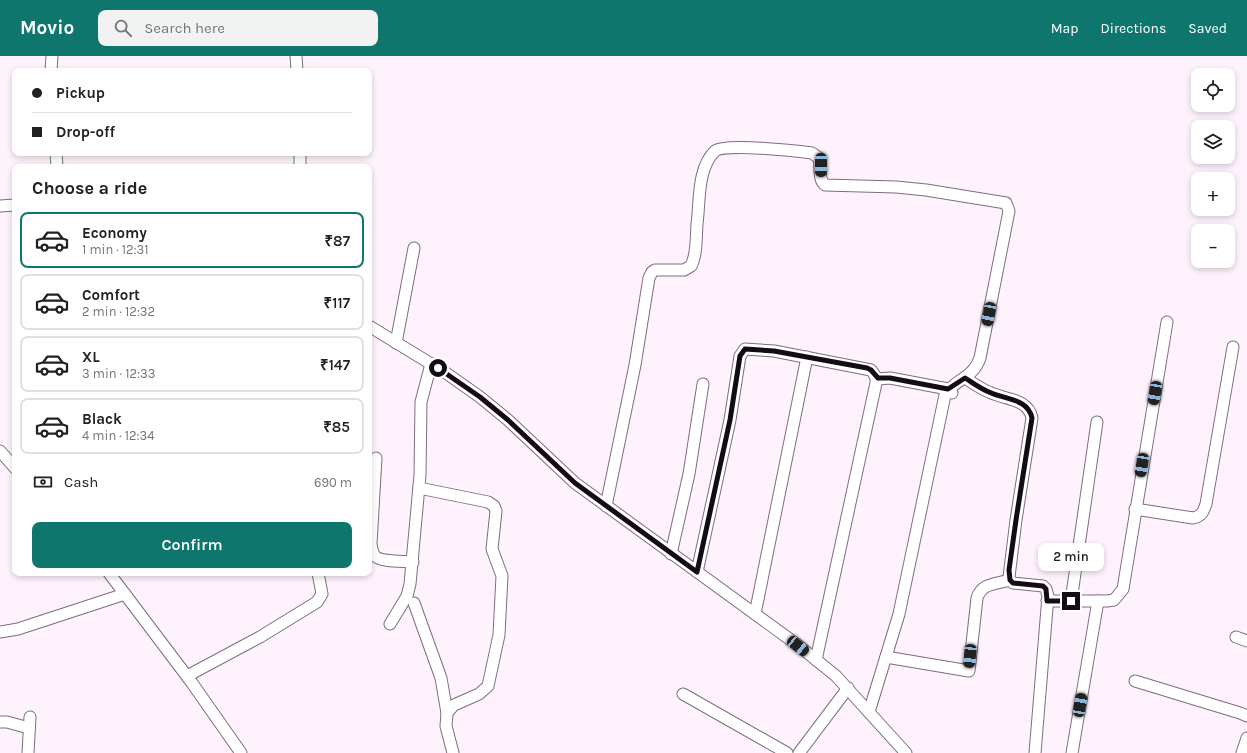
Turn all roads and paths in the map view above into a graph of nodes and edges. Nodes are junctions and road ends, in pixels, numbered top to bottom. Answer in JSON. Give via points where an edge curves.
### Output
{"nodes":[{"id":1,"x":52,"y":56,"type":"edge"},
{"id":2,"x":296,"y":56,"type":"edge"},
{"id":3,"x":51,"y":68,"type":"edge"},
{"id":4,"x":297,"y":68,"type":"edge"},
{"id":5,"x":12,"y":205,"type":"edge"},
{"id":6,"x":0,"y":206,"type":"edge"},
{"id":7,"x":414,"y":248,"type":"dead end"},
{"id":8,"x":1167,"y":322,"type":"dead end"},
{"id":9,"x":372,"y":328,"type":"edge"},
{"id":10,"x":396,"y":343,"type":"junction"},
{"id":11,"x":1233,"y":347,"type":"dead end"},
{"id":12,"x":807,"y":357,"type":"junction"},
{"id":13,"x":431,"y":364,"type":"junction"},
{"id":14,"x":876,"y":377,"type":"junction"},
{"id":15,"x":965,"y":378,"type":"junction"},
{"id":16,"x":703,"y":384,"type":"dead end"},
{"id":17,"x":950,"y":391,"type":"junction"},
{"id":18,"x":1097,"y":422,"type":"dead end"},
{"id":19,"x":0,"y":451,"type":"edge"},
{"id":20,"x":376,"y":458,"type":"dead end"},
{"id":21,"x":12,"y":465,"type":"edge"},
{"id":22,"x":418,"y":488,"type":"junction"},
{"id":23,"x":606,"y":506,"type":"junction"},
{"id":24,"x":1135,"y":509,"type":"junction"},
{"id":25,"x":372,"y":527,"type":"edge"},
{"id":26,"x":372,"y":551,"type":"edge"},
{"id":27,"x":671,"y":554,"type":"junction"},
{"id":28,"x":412,"y":562,"type":"junction"},
{"id":29,"x":697,"y":572,"type":"junction"},
{"id":30,"x":111,"y":576,"type":"edge"},
{"id":31,"x":319,"y":576,"type":"edge"},
{"id":32,"x":1010,"y":580,"type":"junction"},
{"id":33,"x":125,"y":594,"type":"junction"},
{"id":34,"x":1047,"y":601,"type":"junction"},
{"id":35,"x":1071,"y":601,"type":"junction"},
{"id":36,"x":1098,"y":601,"type":"junction"},
{"id":37,"x":414,"y":603,"type":"dead end"},
{"id":38,"x":755,"y":614,"type":"junction"},
{"id":39,"x":390,"y":624,"type":"dead end"},
{"id":40,"x":0,"y":632,"type":"edge"},
{"id":41,"x":886,"y":657,"type":"junction"},
{"id":42,"x":816,"y":660,"type":"junction"},
{"id":43,"x":186,"y":676,"type":"junction"},
{"id":44,"x":1135,"y":681,"type":"dead end"},
{"id":45,"x":848,"y":688,"type":"junction"},
{"id":46,"x":683,"y":694,"type":"dead end"},
{"id":47,"x":869,"y":712,"type":"junction"},
{"id":48,"x":447,"y":713,"type":"junction"},
{"id":49,"x":1247,"y":716,"type":"edge"},
{"id":50,"x":0,"y":722,"type":"edge"},
{"id":51,"x":1247,"y":738,"type":"edge"},
{"id":52,"x":28,"y":753,"type":"edge"},
{"id":53,"x":241,"y":753,"type":"edge"},
{"id":54,"x":454,"y":753,"type":"edge"},
{"id":55,"x":787,"y":753,"type":"edge"},
{"id":56,"x":799,"y":753,"type":"edge"},
{"id":57,"x":906,"y":753,"type":"edge"},
{"id":58,"x":1036,"y":753,"type":"edge"},
{"id":59,"x":1072,"y":753,"type":"edge"},
{"id":60,"x":1242,"y":753,"type":"edge"}],
"edges":[{"from":1,"to":3,"type":"street"},
{"from":2,"to":4,"type":"street"},
{"from":5,"to":6,"type":"street"},
{"from":7,"to":10,"type":"street"},
{"from":8,"to":24,"type":"street"},
{"from":9,"to":10,"type":"street"},
{"from":10,"to":13,"type":"street"},
{"from":11,"to":24,"type":"street","via":[[1203,514],[1193,518]]},
{"from":12,"to":14,"type":"street","via":[[867,368]]},
{"from":12,"to":29,"type":"street","via":[[768,351],[742,351],[730,420]]},
{"from":12,"to":38,"type":"street"},
{"from":13,"to":22,"type":"street","via":[[422,402]]},
{"from":13,"to":23,"type":"street","via":[[480,397],[575,483]]},
{"from":14,"to":17,"type":"street"},
{"from":14,"to":42,"type":"street"},
{"from":15,"to":17,"type":"street"},
{"from":15,"to":23,"type":"street","via":[[973,371],[980,358],[1009,211],[1007,205],[1003,202],[926,190],[825,186],[821,179],[819,158],[812,153],[733,147],[718,149],[708,160],[702,177],[695,251],[691,266],[684,270],[655,270],[649,278],[635,365]]},
{"from":15,"to":32,"type":"street","via":[[990,393],[1024,404],[1031,412],[1009,570]]},
{"from":16,"to":27,"type":"street","via":[[690,474]]},
{"from":17,"to":41,"type":"street","via":[[945,395],[899,614]]},
{"from":18,"to":35,"type":"street"},
{"from":19,"to":21,"type":"street"},
{"from":20,"to":25,"type":"street"},
{"from":22,"to":28,"type":"street"},
{"from":22,"to":48,"type":"street","via":[[488,502],[496,511],[492,549],[500,569],[502,584],[499,635],[488,686],[479,694],[454,705]]},
{"from":23,"to":27,"type":"street"},
{"from":24,"to":36,"type":"street","via":[[1123,589],[1114,600]]},
{"from":26,"to":28,"type":"street","via":[[379,559]]},
{"from":27,"to":29,"type":"street"},
{"from":28,"to":39,"type":"street","via":[[407,596]]},
{"from":29,"to":38,"type":"street"},
{"from":30,"to":33,"type":"street"},
{"from":31,"to":43,"type":"street","via":[[322,594],[317,602],[260,637]]},
{"from":32,"to":34,"type":"street","via":[[1013,583],[1043,586],[1046,589]]},
{"from":32,"to":41,"type":"street","via":[[987,586],[979,591],[969,671]]},
{"from":33,"to":40,"type":"street","via":[[18,629]]},
{"from":33,"to":43,"type":"street"},
{"from":34,"to":35,"type":"street"},
{"from":34,"to":58,"type":"street"},
{"from":35,"to":36,"type":"street"},
{"from":36,"to":59,"type":"street"},
{"from":37,"to":48,"type":"street","via":[[441,678]]},
{"from":38,"to":42,"type":"street"},
{"from":41,"to":47,"type":"street"},
{"from":42,"to":45,"type":"street"},
{"from":43,"to":53,"type":"street"},
{"from":44,"to":49,"type":"street"},
{"from":45,"to":47,"type":"street"},
{"from":45,"to":56,"type":"street"},
{"from":46,"to":55,"type":"street"},
{"from":47,"to":57,"type":"street"},
{"from":48,"to":54,"type":"street","via":[[446,726]]},
{"from":50,"to":52,"type":"street","via":[[30,722]]},
{"from":51,"to":60,"type":"street"}]}
